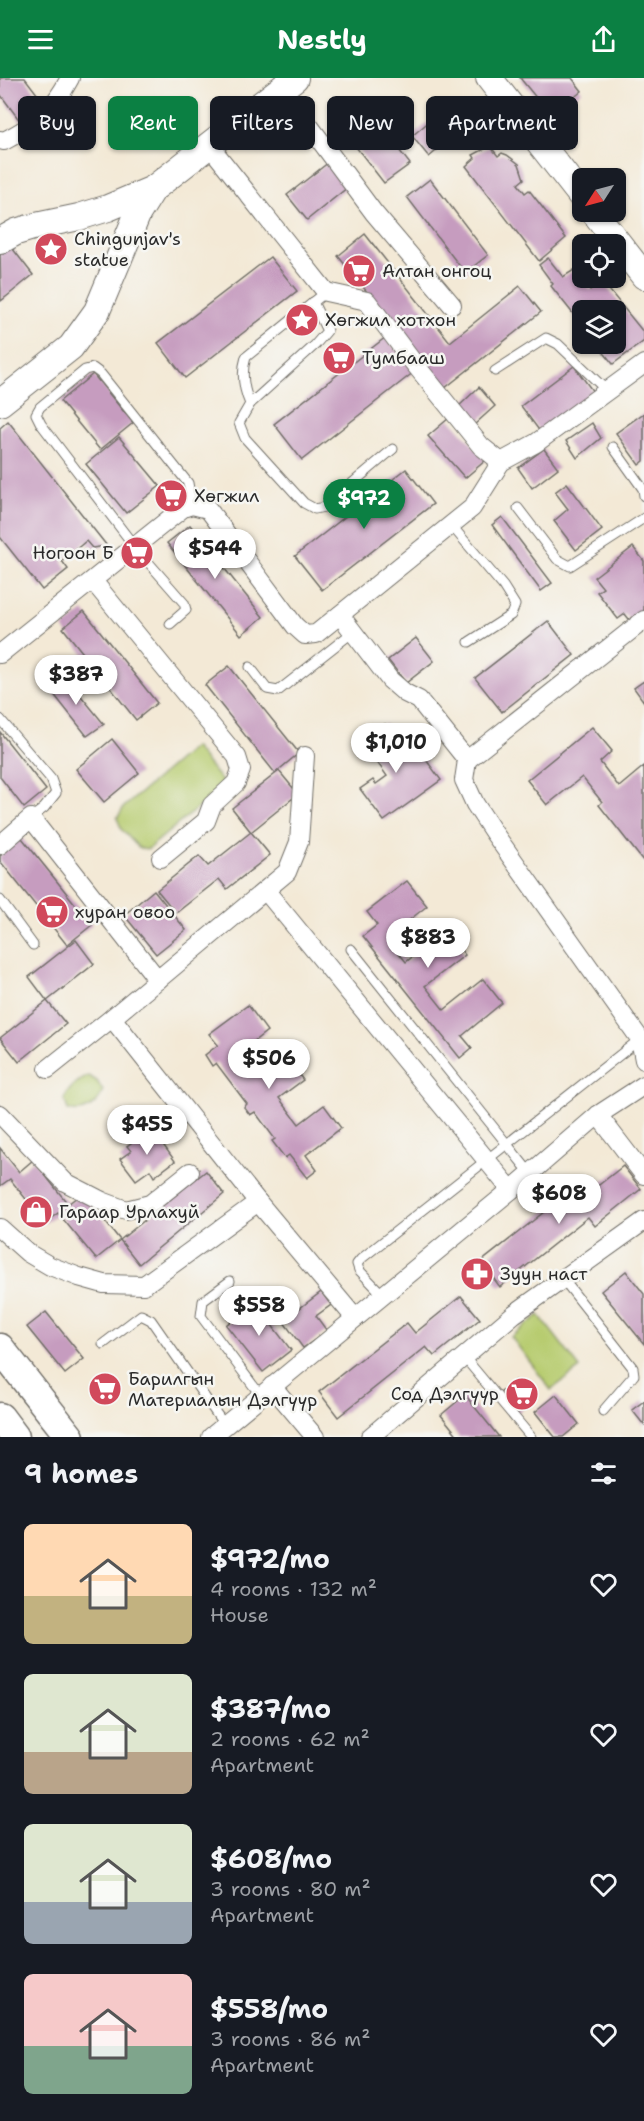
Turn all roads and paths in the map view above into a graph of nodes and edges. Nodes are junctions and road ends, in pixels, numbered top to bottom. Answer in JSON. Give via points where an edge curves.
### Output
{"nodes":[{"id":1,"x":70,"y":78,"type":"edge"},
{"id":2,"x":489,"y":78,"type":"edge"},
{"id":3,"x":289,"y":83,"type":"edge"},
{"id":4,"x":0,"y":140,"type":"edge"},
{"id":5,"x":209,"y":145,"type":"junction"},
{"id":6,"x":572,"y":184,"type":"edge"},
{"id":7,"x":153,"y":189,"type":"junction"},
{"id":8,"x":603,"y":222,"type":"edge"},
{"id":9,"x":0,"y":241,"type":"edge"},
{"id":10,"x":641,"y":265,"type":"edge"},
{"id":11,"x":320,"y":297,"type":"junction"},
{"id":12,"x":452,"y":305,"type":"dead end"},
{"id":13,"x":644,"y":364,"type":"edge"},
{"id":14,"x":495,"y":371,"type":"dead end"},
{"id":15,"x":606,"y":390,"type":"junction"},
{"id":16,"x":0,"y":403,"type":"edge"},
{"id":17,"x":249,"y":404,"type":"junction"},
{"id":18,"x":613,"y":447,"type":"dead end"},
{"id":19,"x":393,"y":448,"type":"dead end"},
{"id":20,"x":501,"y":462,"type":"junction"},
{"id":21,"x":644,"y":496,"type":"edge"},
{"id":22,"x":192,"y":505,"type":"junction"},
{"id":23,"x":518,"y":508,"type":"dead end"},
{"id":24,"x":644,"y":515,"type":"edge"},
{"id":25,"x":451,"y":525,"type":"junction"},
{"id":26,"x":135,"y":547,"type":"junction"},
{"id":27,"x":93,"y":580,"type":"junction"},
{"id":28,"x":340,"y":615,"type":"junction"},
{"id":29,"x":644,"y":620,"type":"edge"},
{"id":30,"x":170,"y":624,"type":"dead end"},
{"id":31,"x":353,"y":632,"type":"junction"},
{"id":32,"x":469,"y":642,"type":"dead end"},
{"id":33,"x":0,"y":654,"type":"edge"},
{"id":34,"x":250,"y":667,"type":"dead end"},
{"id":35,"x":0,"y":720,"type":"edge"},
{"id":36,"x":305,"y":756,"type":"dead end"},
{"id":37,"x":467,"y":760,"type":"junction"},
{"id":38,"x":32,"y":818,"type":"junction"},
{"id":39,"x":0,"y":845,"type":"edge"},
{"id":40,"x":160,"y":858,"type":"dead end"},
{"id":41,"x":266,"y":891,"type":"junction"},
{"id":42,"x":0,"y":900,"type":"edge"},
{"id":43,"x":33,"y":945,"type":"dead end"},
{"id":44,"x":351,"y":949,"type":"dead end"},
{"id":45,"x":158,"y":980,"type":"junction"},
{"id":46,"x":112,"y":1018,"type":"junction"},
{"id":47,"x":640,"y":1039,"type":"junction"},
{"id":48,"x":644,"y":1060,"type":"edge"},
{"id":49,"x":48,"y":1069,"type":"dead end"},
{"id":50,"x":644,"y":1085,"type":"edge"},
{"id":51,"x":0,"y":1114,"type":"edge"},
{"id":52,"x":597,"y":1115,"type":"junction"},
{"id":53,"x":506,"y":1143,"type":"junction"},
{"id":54,"x":487,"y":1161,"type":"junction"},
{"id":55,"x":190,"y":1172,"type":"dead end"},
{"id":56,"x":530,"y":1173,"type":"junction"},
{"id":57,"x":644,"y":1175,"type":"edge"},
{"id":58,"x":511,"y":1190,"type":"junction"},
{"id":59,"x":258,"y":1202,"type":"junction"},
{"id":60,"x":644,"y":1221,"type":"edge"},
{"id":61,"x":0,"y":1228,"type":"edge"},
{"id":62,"x":563,"y":1279,"type":"junction"},
{"id":63,"x":230,"y":1281,"type":"dead end"},
{"id":64,"x":383,"y":1296,"type":"junction"},
{"id":65,"x":355,"y":1318,"type":"junction"},
{"id":66,"x":103,"y":1344,"type":"dead end"},
{"id":67,"x":0,"y":1348,"type":"edge"},
{"id":68,"x":465,"y":1358,"type":"junction"},
{"id":69,"x":267,"y":1391,"type":"junction"},
{"id":70,"x":603,"y":1411,"type":"dead end"},
{"id":71,"x":0,"y":1417,"type":"edge"},
{"id":72,"x":218,"y":1432,"type":"edge"},
{"id":73,"x":378,"y":1434,"type":"edge"},
{"id":74,"x":15,"y":1437,"type":"edge"},
{"id":75,"x":70,"y":1437,"type":"edge"},
{"id":76,"x":315,"y":1437,"type":"edge"},
{"id":77,"x":531,"y":1437,"type":"edge"}],
"edges":[{"from":1,"to":4,"type":"street","via":[[45,115],[27,129]]},
{"from":2,"to":6,"type":"main road"},
{"from":3,"to":5,"type":"main road"},
{"from":3,"to":12,"type":"street","via":[[374,213]]},
{"from":5,"to":7,"type":"main road"},
{"from":5,"to":11,"type":"street"},
{"from":7,"to":9,"type":"main road","via":[[108,208],[16,232]]},
{"from":7,"to":16,"type":"main road","via":[[138,213],[97,311],[70,347]]},
{"from":8,"to":10,"type":"main road"},
{"from":11,"to":17,"type":"lane","via":[[327,331]]},
{"from":11,"to":17,"type":"lane","via":[[246,357],[243,383]]},
{"from":11,"to":20,"type":"street","via":[[367,301],[481,446]]},
{"from":13,"to":15,"type":"street"},
{"from":14,"to":15,"type":"lane","via":[[546,338],[558,344]]},
{"from":15,"to":20,"type":"street","via":[[536,443]]},
{"from":17,"to":19,"type":"lane","via":[[239,423],[245,438],[304,503],[315,509],[324,507]]},
{"from":18,"to":21,"type":"lane"},
{"from":20,"to":25,"type":"street","via":[[472,508]]},
{"from":22,"to":26,"type":"street"},
{"from":22,"to":26,"type":"lane","via":[[188,483],[101,374],[93,368],[85,370],[36,414]]},
{"from":22,"to":28,"type":"street","via":[[208,509],[305,635],[316,634]]},
{"from":23,"to":24,"type":"lane","via":[[557,559],[570,566]]},
{"from":25,"to":28,"type":"street"},
{"from":25,"to":32,"type":"lane","via":[[515,605],[511,615]]},
{"from":26,"to":27,"type":"street"},
{"from":26,"to":30,"type":"lane","via":[[184,603],[186,610]]},
{"from":27,"to":33,"type":"street"},
{"from":27,"to":40,"type":"street","via":[[237,757],[241,770],[236,783],[212,805],[206,821]]},
{"from":28,"to":31,"type":"street"},
{"from":29,"to":37,"type":"street"},
{"from":31,"to":34,"type":"lane","via":[[278,691],[267,689]]},
{"from":31,"to":37,"type":"street","via":[[390,680],[419,700]]},
{"from":35,"to":38,"type":"lane","via":[[51,779],[56,793]]},
{"from":36,"to":41,"type":"street","via":[[299,842],[287,872]]},
{"from":37,"to":47,"type":"street","via":[[464,780],[475,804]]},
{"from":38,"to":39,"type":"street"},
{"from":38,"to":45,"type":"street"},
{"from":41,"to":45,"type":"street"},
{"from":41,"to":54,"type":"street"},
{"from":42,"to":43,"type":"lane"},
{"from":44,"to":53,"type":"lane"},
{"from":45,"to":46,"type":"street"},
{"from":46,"to":49,"type":"street"},
{"from":46,"to":59,"type":"street"},
{"from":47,"to":48,"type":"street"},
{"from":47,"to":53,"type":"lane"},
{"from":50,"to":52,"type":"street"},
{"from":51,"to":55,"type":"street","via":[[65,1182],[126,1210],[150,1204]]},
{"from":52,"to":56,"type":"street"},
{"from":52,"to":57,"type":"street"},
{"from":53,"to":54,"type":"lane"},
{"from":53,"to":56,"type":"lane"},
{"from":54,"to":58,"type":"street"},
{"from":54,"to":64,"type":"lane","via":[[357,1264]]},
{"from":56,"to":58,"type":"street"},
{"from":58,"to":64,"type":"street"},
{"from":59,"to":61,"type":"street","via":[[144,1285],[104,1284],[50,1266]]},
{"from":59,"to":65,"type":"street"},
{"from":60,"to":62,"type":"street"},
{"from":62,"to":68,"type":"street","via":[[514,1314]]},
{"from":62,"to":70,"type":"lane","via":[[633,1368],[633,1374]]},
{"from":63,"to":69,"type":"lane","via":[[203,1301],[201,1316]]},
{"from":64,"to":65,"type":"street"},
{"from":65,"to":69,"type":"street"},
{"from":66,"to":72,"type":"lane","via":[[141,1315],[151,1320]]},
{"from":67,"to":75,"type":"main road"},
{"from":68,"to":73,"type":"street"},
{"from":68,"to":77,"type":"lane"},
{"from":69,"to":72,"type":"street"},
{"from":69,"to":76,"type":"street"},
{"from":71,"to":74,"type":"main road"}]}
